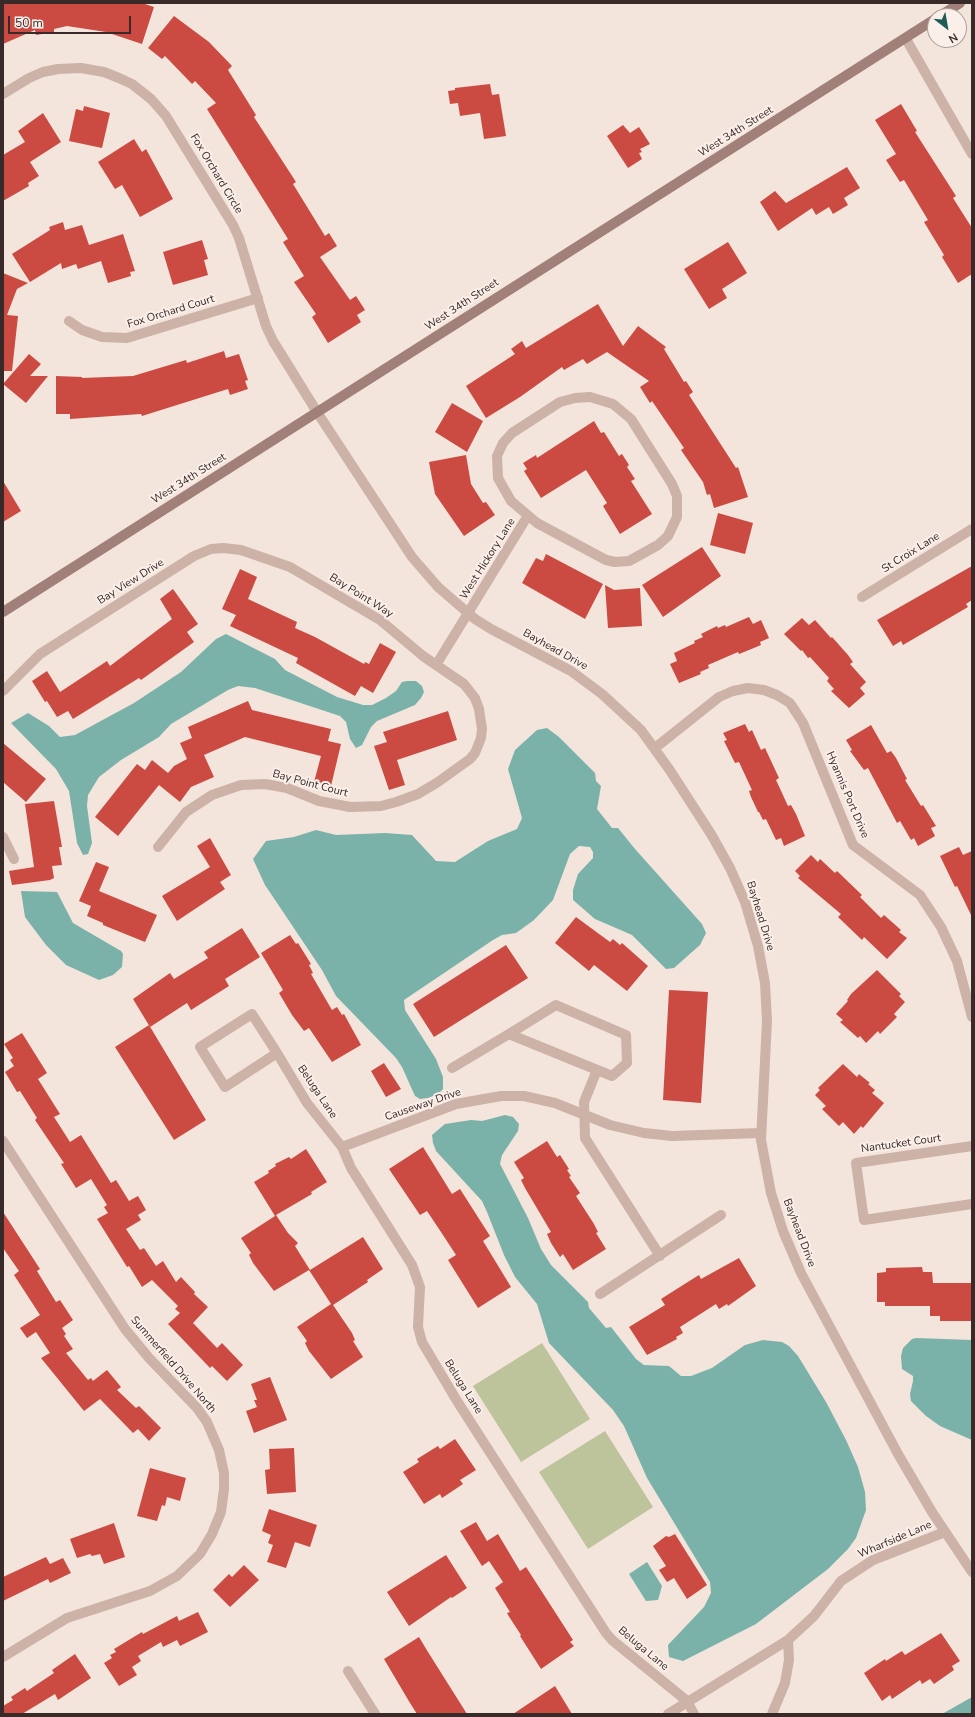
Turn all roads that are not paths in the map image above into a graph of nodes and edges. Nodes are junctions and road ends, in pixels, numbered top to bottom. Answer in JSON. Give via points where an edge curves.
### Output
{"nodes":[{"id":1,"x":927,"y":25,"type":"edge"},
{"id":2,"x":906,"y":39,"type":"junction"},
{"id":3,"x":3,"y":94,"type":"edge"},
{"id":4,"x":972,"y":153,"type":"edge"},
{"id":5,"x":258,"y":298,"type":"junction"},
{"id":6,"x":69,"y":321,"type":"dead end"},
{"id":7,"x":317,"y":412,"type":"junction"},
{"id":8,"x":528,"y":517,"type":"junction"},
{"id":9,"x":972,"y":529,"type":"edge"},
{"id":10,"x":290,"y":567,"type":"joint"},
{"id":11,"x":862,"y":597,"type":"dead end"},
{"id":12,"x":3,"y":612,"type":"edge"},
{"id":13,"x":468,"y":614,"type":"junction"},
{"id":14,"x":436,"y":665,"type":"junction"},
{"id":15,"x":3,"y":691,"type":"edge"},
{"id":16,"x":655,"y":748,"type":"junction"},
{"id":17,"x":3,"y":837,"type":"edge"},
{"id":18,"x":158,"y":847,"type":"dead end"},
{"id":19,"x":14,"y":859,"type":"dead end"},
{"id":20,"x":972,"y":1017,"type":"edge"},
{"id":21,"x":509,"y":1034,"type":"junction"},
{"id":22,"x":277,"y":1053,"type":"junction"},
{"id":23,"x":452,"y":1068,"type":"dead end"},
{"id":24,"x":597,"y":1070,"type":"junction"},
{"id":25,"x":584,"y":1113,"type":"junction"},
{"id":26,"x":761,"y":1133,"type":"junction"},
{"id":27,"x":3,"y":1141,"type":"edge"},
{"id":28,"x":972,"y":1146,"type":"edge"},
{"id":29,"x":342,"y":1147,"type":"junction"},
{"id":30,"x":972,"y":1204,"type":"edge"},
{"id":31,"x":721,"y":1215,"type":"dead end"},
{"id":32,"x":660,"y":1256,"type":"junction"},
{"id":33,"x":600,"y":1294,"type":"dead end"},
{"id":34,"x":945,"y":1532,"type":"junction"},
{"id":35,"x":972,"y":1572,"type":"edge"},
{"id":36,"x":788,"y":1640,"type":"junction"},
{"id":37,"x":3,"y":1657,"type":"edge"},
{"id":38,"x":348,"y":1671,"type":"dead end"},
{"id":39,"x":688,"y":1701,"type":"junction"},
{"id":40,"x":375,"y":1714,"type":"edge"},
{"id":41,"x":668,"y":1714,"type":"edge"},
{"id":42,"x":694,"y":1714,"type":"edge"},
{"id":43,"x":772,"y":1714,"type":"edge"}],
"edges":[{"from":1,"to":2,"type":"street","name":"West 34th Street"},
{"from":2,"to":4,"type":"street"},
{"from":2,"to":7,"type":"street","name":"West 34th Street"},
{"from":3,"to":5,"type":"street","name":"Fox Orchard Circle","via":[[43,72],[81,68],[112,75],[132,84],[145,94],[166,116],[233,225]]},
{"from":5,"to":6,"type":"street","name":"Fox Orchard Court","via":[[127,338],[102,337],[82,330]]},
{"from":5,"to":7,"type":"street","name":"Fox Orchard Circle","via":[[273,341]]},
{"from":7,"to":12,"type":"street","name":"West 34th Street"},
{"from":7,"to":13,"type":"street","name":"Bayhead Drive","via":[[412,557],[432,582]]},
{"from":8,"to":8,"type":"street","via":[[503,490],[498,478],[497,456],[507,438],[560,402],[575,398],[598,398],[626,413],[672,484],[677,496],[678,510],[668,536],[658,545],[629,561],[606,560]]},
{"from":8,"to":13,"type":"street","name":"West Hickory Lane"},
{"from":9,"to":11,"type":"street","name":"St Croix Lane"},
{"from":10,"to":14,"type":"street","name":"Bay Point Way","via":[[380,620]]},
{"from":10,"to":15,"type":"street","name":"Bay View Drive","via":[[241,550],[223,548],[205,551],[40,654]]},
{"from":13,"to":14,"type":"street","name":"West Hickory Lane"},
{"from":13,"to":16,"type":"street","name":"Bayhead Drive","via":[[590,684],[630,718]]},
{"from":14,"to":18,"type":"street","name":"Bay Point Court","via":[[470,690],[479,709],[482,729],[475,753],[438,782],[418,794],[396,802],[381,806],[357,807],[319,801],[272,785],[241,785],[212,795],[186,812]]},
{"from":16,"to":20,"type":"street","name":"Hyannis Port Drive","via":[[719,697],[733,691],[748,688],[764,690],[790,704],[804,723],[853,845],[920,895],[941,927],[957,961]]},
{"from":16,"to":26,"type":"street","name":"Bayhead Drive","via":[[723,854],[737,881],[754,931],[766,998],[767,1028]]},
{"from":17,"to":19,"type":"street"},
{"from":21,"to":23,"type":"street"},
{"from":21,"to":24,"type":"street"},
{"from":21,"to":24,"type":"street","via":[[556,1004],[626,1035],[627,1063],[612,1076]]},
{"from":22,"to":22,"type":"street","name":"Beluga Lane","via":[[225,1087],[200,1047],[252,1014]]},
{"from":22,"to":29,"type":"street","name":"Beluga Lane","via":[[307,1103]]},
{"from":24,"to":25,"type":"street","via":[[584,1102]]},
{"from":25,"to":26,"type":"street","name":"Causeway Drive","via":[[623,1129],[658,1135]]},
{"from":25,"to":29,"type":"street","name":"Causeway Drive","via":[[532,1097],[486,1098],[456,1104]]},
{"from":25,"to":32,"type":"street","via":[[585,1138]]},
{"from":26,"to":34,"type":"street","name":"Bayhead Drive","via":[[771,1193],[794,1258],[898,1454]]},
{"from":27,"to":37,"type":"street","name":"Summerfield Drive North","via":[[125,1329],[197,1408],[219,1450],[224,1473],[221,1512],[212,1534],[190,1566],[150,1591],[67,1618]]},
{"from":28,"to":30,"type":"street","name":"Nantucket Court","via":[[856,1163],[864,1220]]},
{"from":29,"to":39,"type":"street","name":"Beluga Lane","via":[[351,1168],[416,1272],[420,1291],[420,1334],[425,1348],[457,1401],[606,1633]]},
{"from":31,"to":32,"type":"street"},
{"from":32,"to":33,"type":"street"},
{"from":34,"to":35,"type":"street","name":"Bayhead Drive"},
{"from":34,"to":36,"type":"street","name":"Wharfside Lane","via":[[873,1560],[857,1569],[842,1581],[814,1616]]},
{"from":36,"to":39,"type":"street","name":"Wharfside Lane"},
{"from":36,"to":43,"type":"street","via":[[789,1660],[785,1683]]},
{"from":38,"to":40,"type":"street"},
{"from":39,"to":41,"type":"street","name":"Wharfside Lane"},
{"from":39,"to":42,"type":"street"}]}
